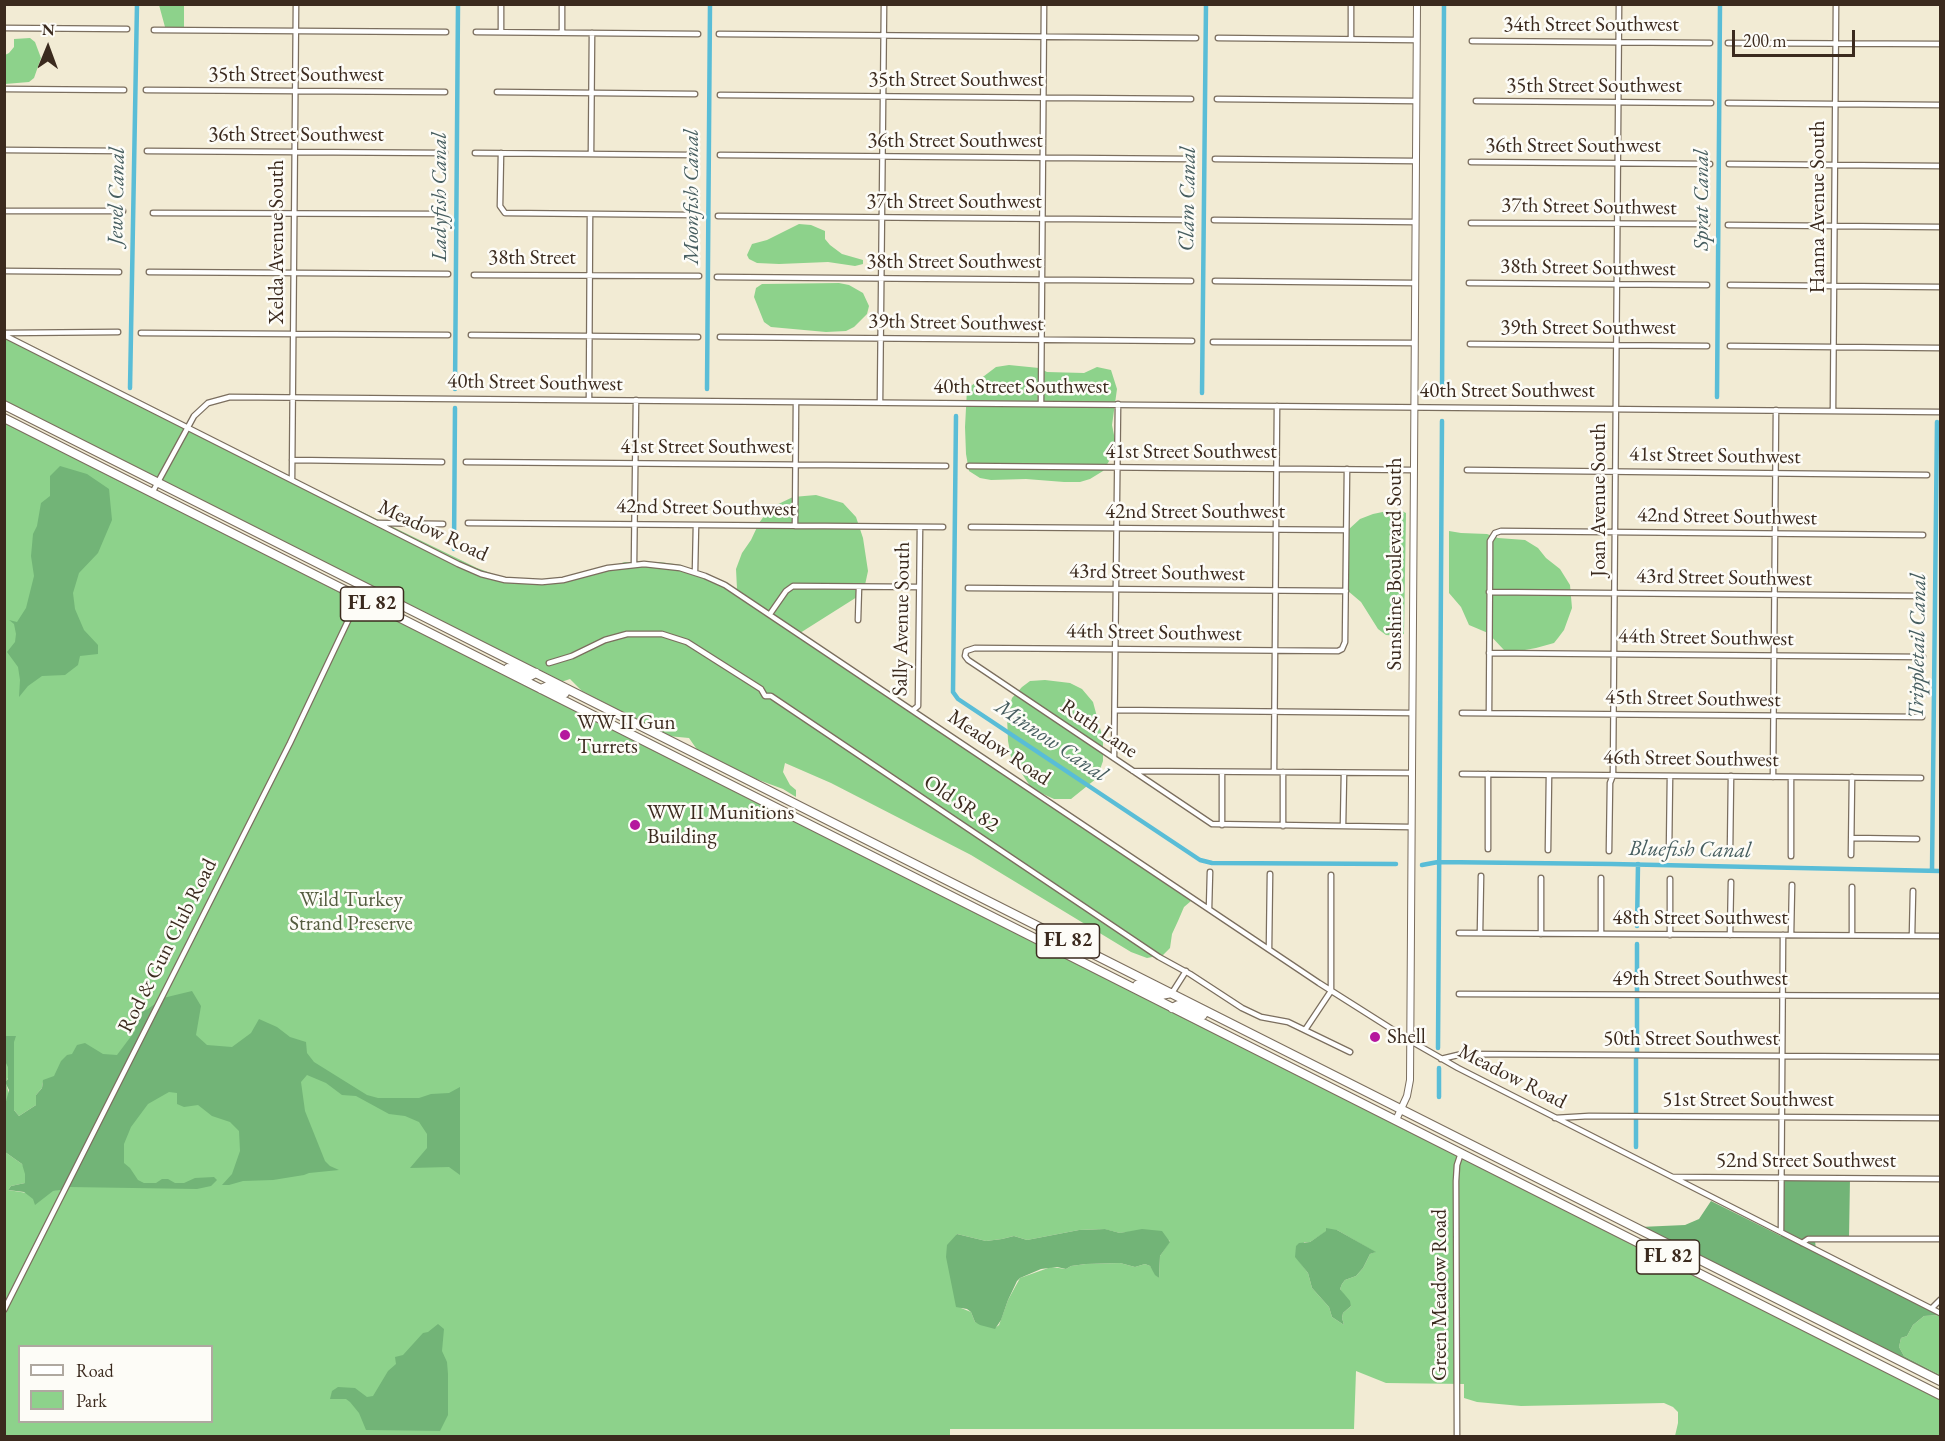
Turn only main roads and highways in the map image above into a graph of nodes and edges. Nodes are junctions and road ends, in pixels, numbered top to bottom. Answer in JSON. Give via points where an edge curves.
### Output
{"nodes":[{"id":1,"x":5,"y":405,"type":"edge"},
{"id":2,"x":4,"y":418,"type":"edge"},
{"id":3,"x":364,"y":600,"type":"junction"},
{"id":4,"x":456,"y":632,"type":"junction"},
{"id":5,"x":462,"y":649,"type":"junction"},
{"id":6,"x":536,"y":673,"type":"junction"},
{"id":7,"x":541,"y":689,"type":"junction"},
{"id":8,"x":624,"y":716,"type":"junction"},
{"id":9,"x":1074,"y":958,"type":"junction"},
{"id":10,"x":1172,"y":993,"type":"junction"},
{"id":11,"x":1172,"y":1008,"type":"junction"},
{"id":12,"x":1256,"y":1036,"type":"junction"},
{"id":13,"x":1918,"y":1370,"type":"junction"},
{"id":14,"x":1913,"y":1381,"type":"junction"},
{"id":15,"x":1941,"y":1381,"type":"edge"},
{"id":16,"x":1941,"y":1395,"type":"edge"}],
"edges":[{"from":1,"to":4,"type":"highway","number":"FL 82"},
{"from":2,"to":3,"type":"highway","number":"FL 82"},
{"from":3,"to":4,"type":"highway","via":[[375,598],[437,628]]},
{"from":3,"to":5,"type":"highway","number":"FL 82"},
{"from":4,"to":6,"type":"highway","number":"FL 82"},
{"from":5,"to":6,"type":"highway","via":[[472,649],[525,675]]},
{"from":5,"to":7,"type":"highway","number":"FL 82"},
{"from":6,"to":8,"type":"highway","number":"FL 82"},
{"from":7,"to":8,"type":"highway","via":[[552,687],[603,712]]},
{"from":7,"to":9,"type":"highway","number":"FL 82"},
{"from":8,"to":10,"type":"highway","number":"FL 82"},
{"from":9,"to":10,"type":"highway","via":[[1085,958],[1161,995]]},
{"from":9,"to":11,"type":"highway","number":"FL 82"},
{"from":10,"to":12,"type":"highway","number":"FL 82"},
{"from":11,"to":12,"type":"highway","via":[[1187,1008],[1242,1034]]},
{"from":11,"to":14,"type":"highway","number":"FL 82"},
{"from":12,"to":13,"type":"highway","number":"FL 82"},
{"from":13,"to":14,"type":"highway"},
{"from":13,"to":15,"type":"highway","number":"FL 82"},
{"from":14,"to":16,"type":"highway","number":"FL 82"}]}
